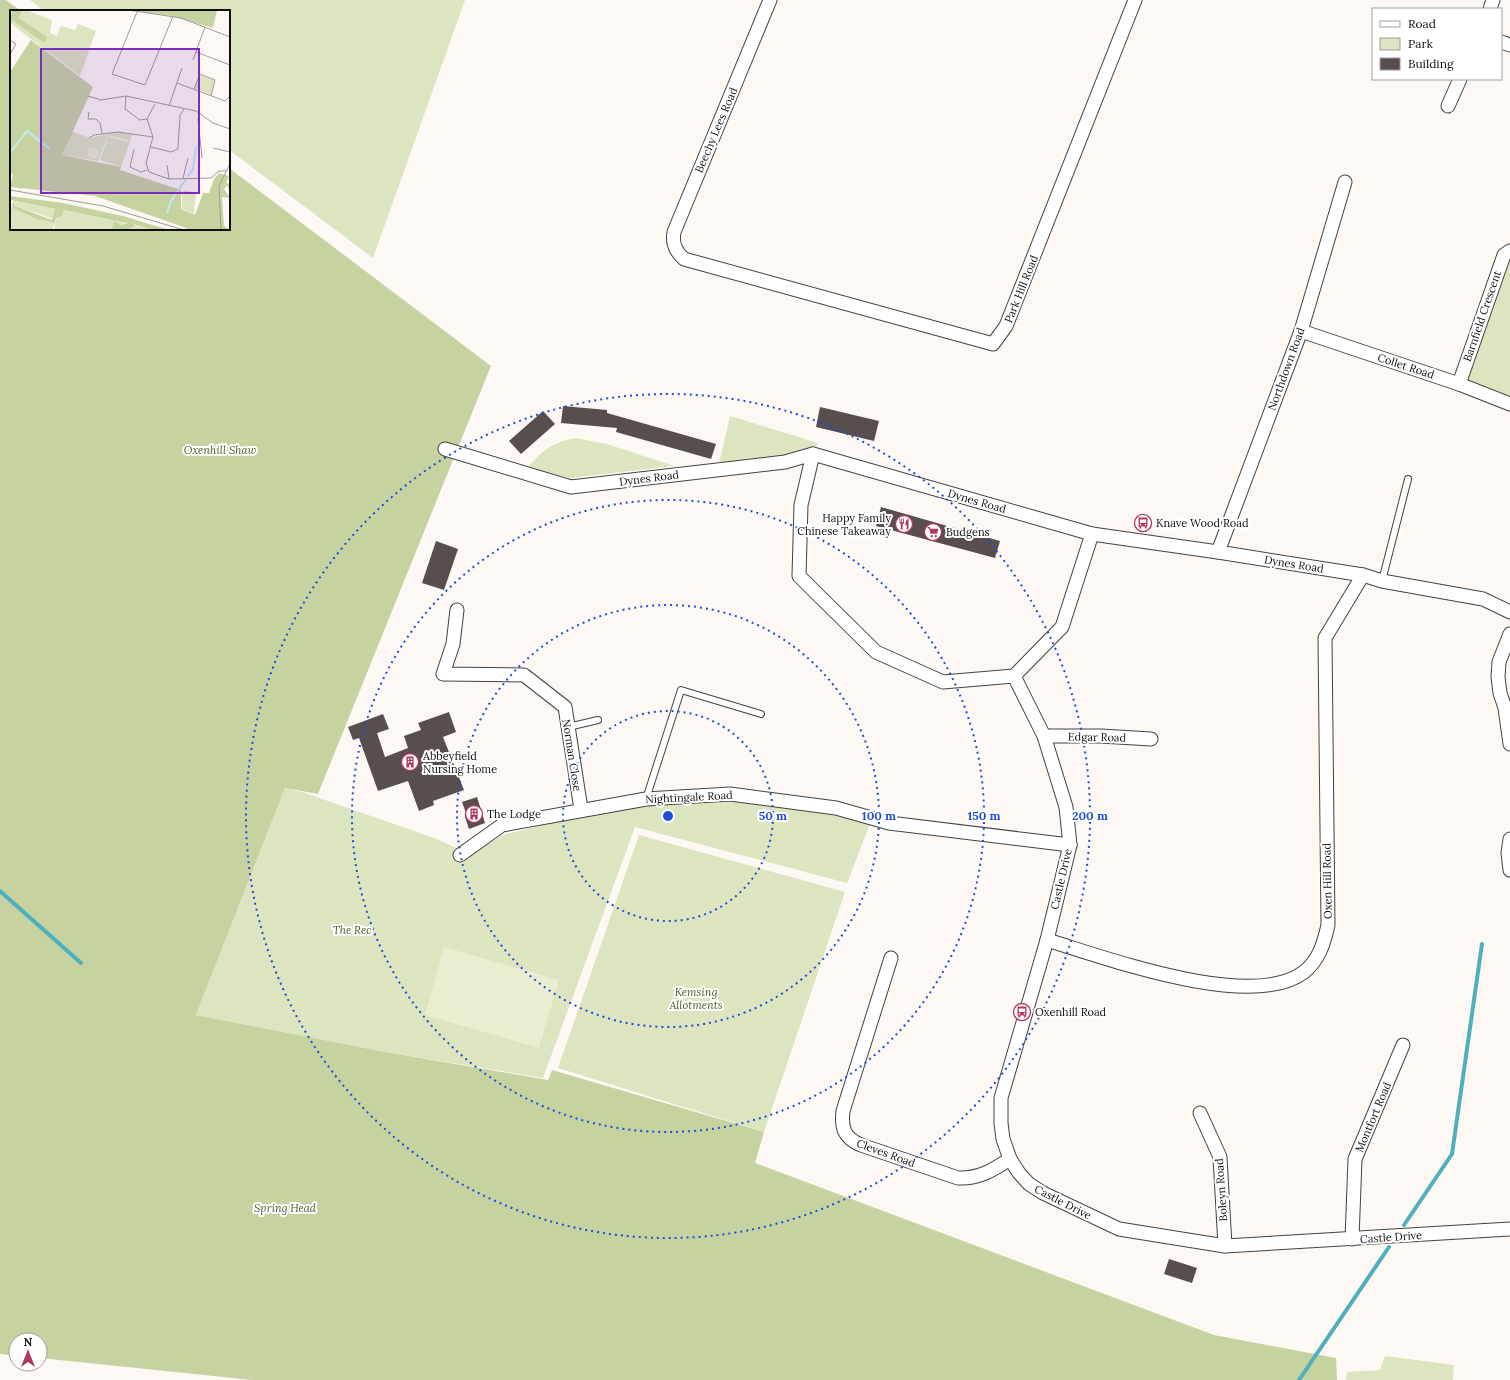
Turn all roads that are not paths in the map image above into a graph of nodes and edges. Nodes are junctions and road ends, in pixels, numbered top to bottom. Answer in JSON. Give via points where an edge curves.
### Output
{"nodes":[{"id":1,"x":770,"y":0,"type":"edge"},
{"id":2,"x":1135,"y":0,"type":"edge"},
{"id":3,"x":1460,"y":80,"type":"edge"},
{"id":4,"x":1448,"y":106,"type":"dead end"},
{"id":5,"x":1345,"y":182,"type":"dead end"},
{"id":6,"x":1510,"y":251,"type":"edge"},
{"id":7,"x":684,"y":260,"type":"joint"},
{"id":8,"x":1301,"y":331,"type":"junction"},
{"id":9,"x":1458,"y":384,"type":"junction"},
{"id":10,"x":1510,"y":404,"type":"edge"},
{"id":11,"x":446,"y":449,"type":"dead end"},
{"id":12,"x":813,"y":454,"type":"junction"},
{"id":13,"x":1408,"y":479,"type":"dead end"},
{"id":14,"x":1092,"y":534,"type":"junction"},
{"id":15,"x":1218,"y":552,"type":"junction"},
{"id":16,"x":1363,"y":575,"type":"junction"},
{"id":17,"x":1382,"y":581,"type":"junction"},
{"id":18,"x":457,"y":610,"type":"dead end"},
{"id":19,"x":1510,"y":612,"type":"edge"},
{"id":20,"x":1510,"y":634,"type":"edge"},
{"id":21,"x":1014,"y":676,"type":"junction"},
{"id":22,"x":761,"y":714,"type":"dead end"},
{"id":23,"x":598,"y":720,"type":"dead end"},
{"id":24,"x":568,"y":726,"type":"junction"},
{"id":25,"x":1044,"y":736,"type":"junction"},
{"id":26,"x":1151,"y":738,"type":"dead end"},
{"id":27,"x":1510,"y":744,"type":"edge"},
{"id":28,"x":646,"y":799,"type":"junction"},
{"id":29,"x":581,"y":809,"type":"junction"},
{"id":30,"x":1510,"y":839,"type":"edge"},
{"id":31,"x":1070,"y":845,"type":"junction"},
{"id":32,"x":460,"y":855,"type":"dead end"},
{"id":33,"x":1510,"y":870,"type":"edge"},
{"id":34,"x":1047,"y":940,"type":"junction"},
{"id":35,"x":890,"y":958,"type":"dead end"},
{"id":36,"x":1403,"y":1045,"type":"dead end"},
{"id":37,"x":1200,"y":1113,"type":"dead end"},
{"id":38,"x":1010,"y":1159,"type":"junction"},
{"id":39,"x":1510,"y":1229,"type":"edge"},
{"id":40,"x":1352,"y":1239,"type":"junction"},
{"id":41,"x":1225,"y":1246,"type":"junction"}],
"edges":[{"from":1,"to":7,"type":"street","name":"Beechy Lees Road","via":[[674,232],[673,241]]},
{"from":2,"to":7,"type":"street","name":"Park Hill Road","via":[[1006,326],[993,344]]},
{"from":3,"to":4,"type":"street"},
{"from":5,"to":8,"type":"street","name":"Northdown Road"},
{"from":6,"to":9,"type":"street","name":"Barnfield Crescent","via":[[1504,255]]},
{"from":8,"to":9,"type":"street","name":"Collet Road"},
{"from":8,"to":15,"type":"street","name":"Northdown Road"},
{"from":9,"to":10,"type":"street","name":"Collet Road"},
{"from":11,"to":12,"type":"street","name":"Dynes Road","via":[[571,487],[785,462]]},
{"from":12,"to":14,"type":"street","name":"Dynes Road"},
{"from":12,"to":21,"type":"street","via":[[801,504],[800,576],[876,652],[943,682]]},
{"from":13,"to":17,"type":"lane"},
{"from":14,"to":15,"type":"street","name":"Dynes Road"},
{"from":14,"to":21,"type":"street","via":[[1062,627]]},
{"from":15,"to":16,"type":"street","name":"Dynes Road"},
{"from":16,"to":17,"type":"street","name":"Dynes Road"},
{"from":16,"to":34,"type":"street","name":"Oxen Hill Road","via":[[1325,638],[1328,925],[1320,952],[1314,962],[1303,972],[1279,984],[1242,986],[1153,972]]},
{"from":17,"to":19,"type":"street","name":"Dynes Road","via":[[1482,599]]},
{"from":18,"to":24,"type":"street","name":"Norman Close","via":[[453,644],[443,674],[524,675],[564,707]]},
{"from":20,"to":27,"type":"street","via":[[1499,662],[1498,678]]},
{"from":21,"to":25,"type":"street","name":"Castle Drive"},
{"from":22,"to":28,"type":"lane","via":[[681,690]]},
{"from":23,"to":24,"type":"lane"},
{"from":24,"to":29,"type":"street","name":"Norman Close"},
{"from":25,"to":26,"type":"street","name":"Edgar Road"},
{"from":25,"to":31,"type":"street","name":"Castle Drive","via":[[1066,807]]},
{"from":28,"to":29,"type":"street","name":"Nightingale Road"},
{"from":28,"to":31,"type":"street","name":"Nightingale Road","via":[[730,794],[836,808],[889,823]]},
{"from":29,"to":32,"type":"street","name":"Nightingale Road","via":[[502,825]]},
{"from":30,"to":33,"type":"street"},
{"from":31,"to":34,"type":"street","name":"Castle Drive"},
{"from":34,"to":38,"type":"street","name":"Castle Drive","via":[[1001,1098],[1003,1139]]},
{"from":35,"to":38,"type":"street","name":"Cleves Road","via":[[843,1110],[844,1132],[848,1138],[861,1145],[958,1178],[971,1178],[992,1170]]},
{"from":36,"to":40,"type":"street","name":"Montfort Road","via":[[1355,1159]]},
{"from":37,"to":41,"type":"street","name":"Boleyn Road","via":[[1220,1157]]},
{"from":38,"to":41,"type":"street","name":"Castle Drive","via":[[1018,1173],[1029,1184],[1111,1226]]},
{"from":39,"to":40,"type":"street","name":"Castle Drive"},
{"from":40,"to":41,"type":"street","name":"Castle Drive"}]}
